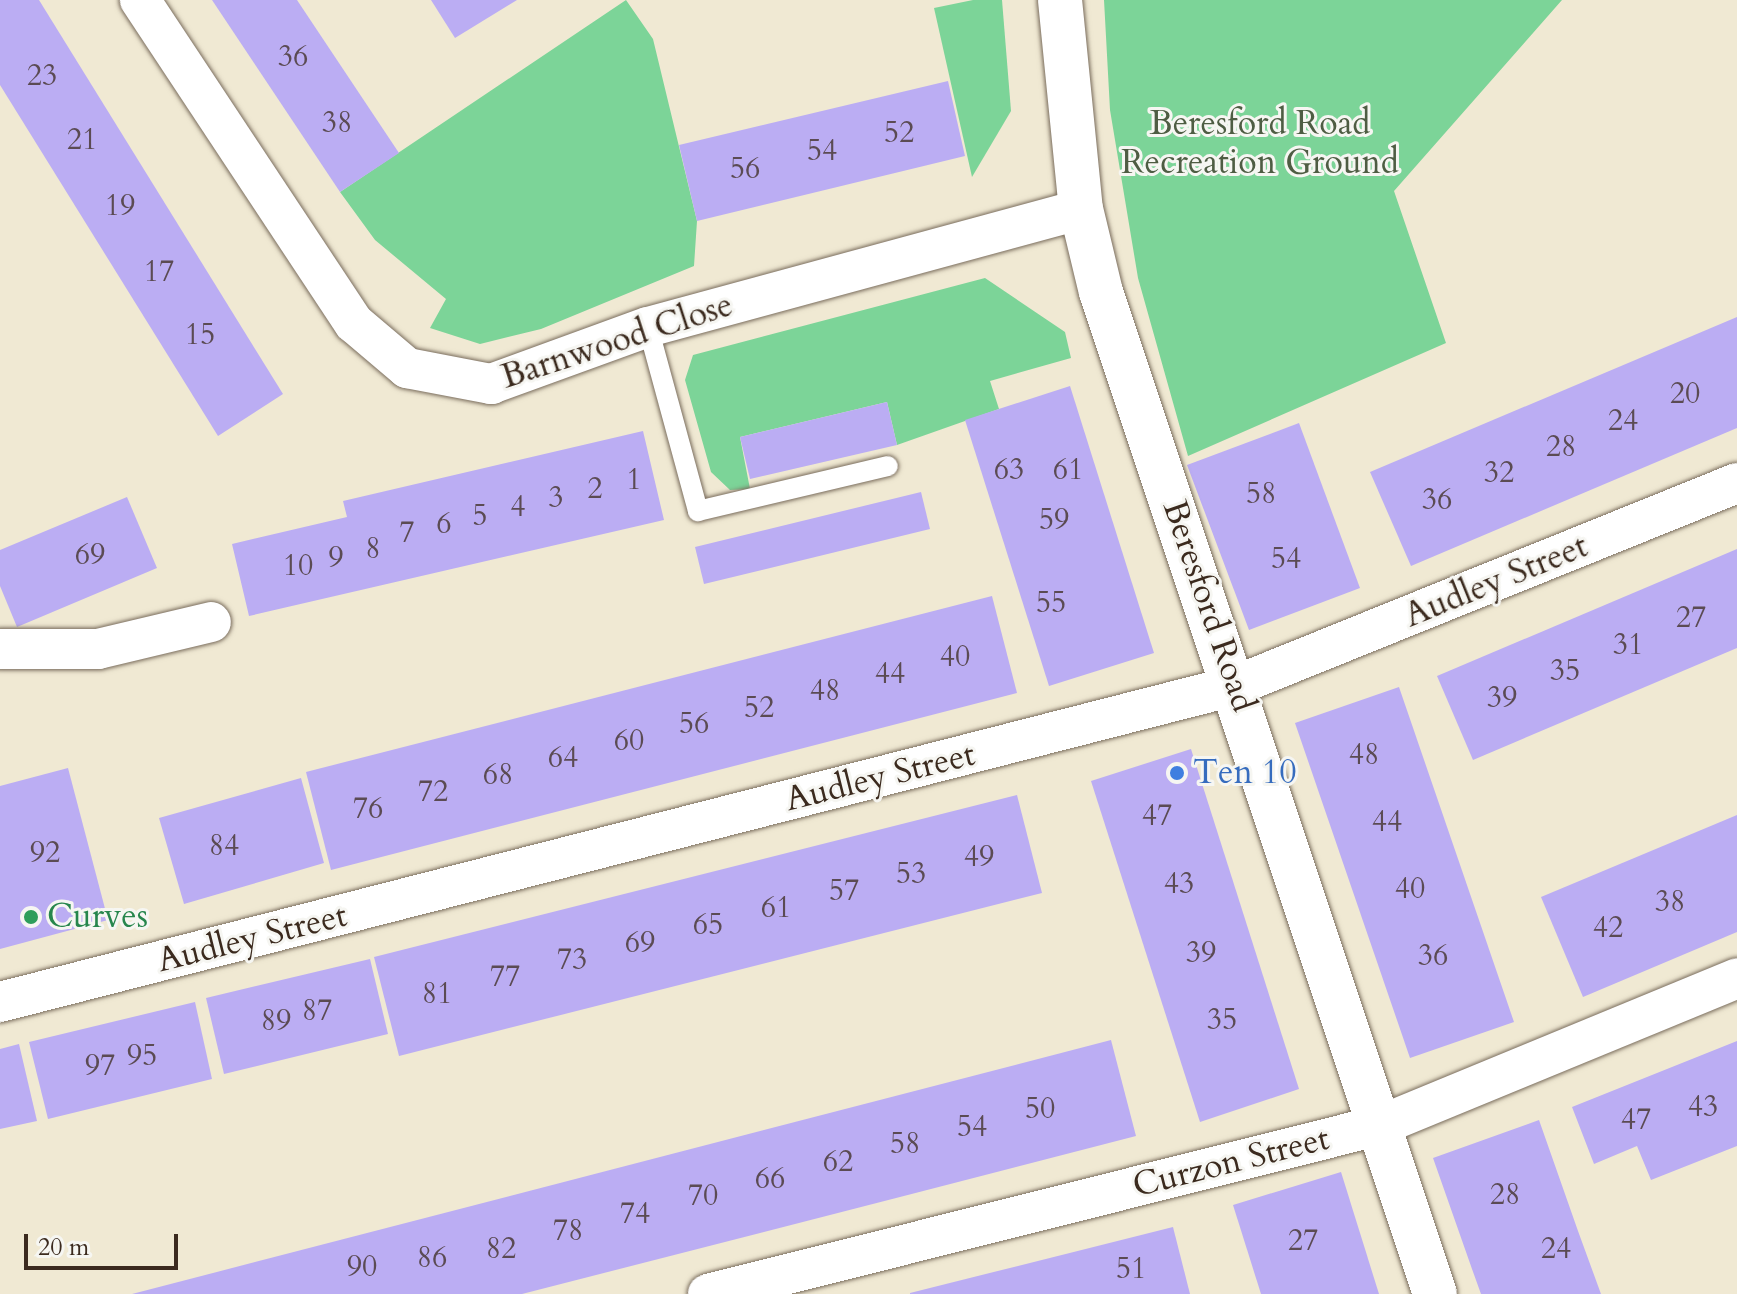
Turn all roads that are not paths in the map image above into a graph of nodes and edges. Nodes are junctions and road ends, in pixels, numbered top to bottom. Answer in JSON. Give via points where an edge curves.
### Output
{"nodes":[{"id":1,"x":140,"y":0,"type":"edge"},
{"id":2,"x":1060,"y":0,"type":"edge"},
{"id":3,"x":1081,"y":209,"type":"junction"},
{"id":4,"x":648,"y":327,"type":"junction"},
{"id":5,"x":888,"y":466,"type":"dead end"},
{"id":6,"x":1737,"y":483,"type":"edge"},
{"id":7,"x":211,"y":622,"type":"dead end"},
{"id":8,"x":0,"y":649,"type":"edge"},
{"id":9,"x":1237,"y":685,"type":"junction"},
{"id":10,"x":1737,"y":978,"type":"edge"},
{"id":11,"x":0,"y":1002,"type":"edge"},
{"id":12,"x":1381,"y":1125,"type":"junction"},
{"id":13,"x":708,"y":1294,"type":"edge"},
{"id":14,"x":1435,"y":1294,"type":"edge"}],
"edges":[{"from":1,"to":4,"type":"street","name":"Barnwood Close","via":[[354,323],[407,368],[491,384]]},
{"from":2,"to":3,"type":"street","name":"Beresford Road"},
{"from":3,"to":4,"type":"street","name":"Barnwood Close"},
{"from":3,"to":9,"type":"street","name":"Beresford Road","via":[[1105,306]]},
{"from":4,"to":5,"type":"lane","via":[[698,511]]},
{"from":6,"to":9,"type":"street","name":"Audley Street"},
{"from":7,"to":8,"type":"street","via":[[98,649]]},
{"from":9,"to":11,"type":"street","name":"Audley Street"},
{"from":9,"to":12,"type":"street","name":"Beresford Road"},
{"from":10,"to":12,"type":"street","name":"Curzon Street"},
{"from":12,"to":13,"type":"street","name":"Curzon Street"},
{"from":12,"to":14,"type":"street","name":"Beresford Road"}]}
